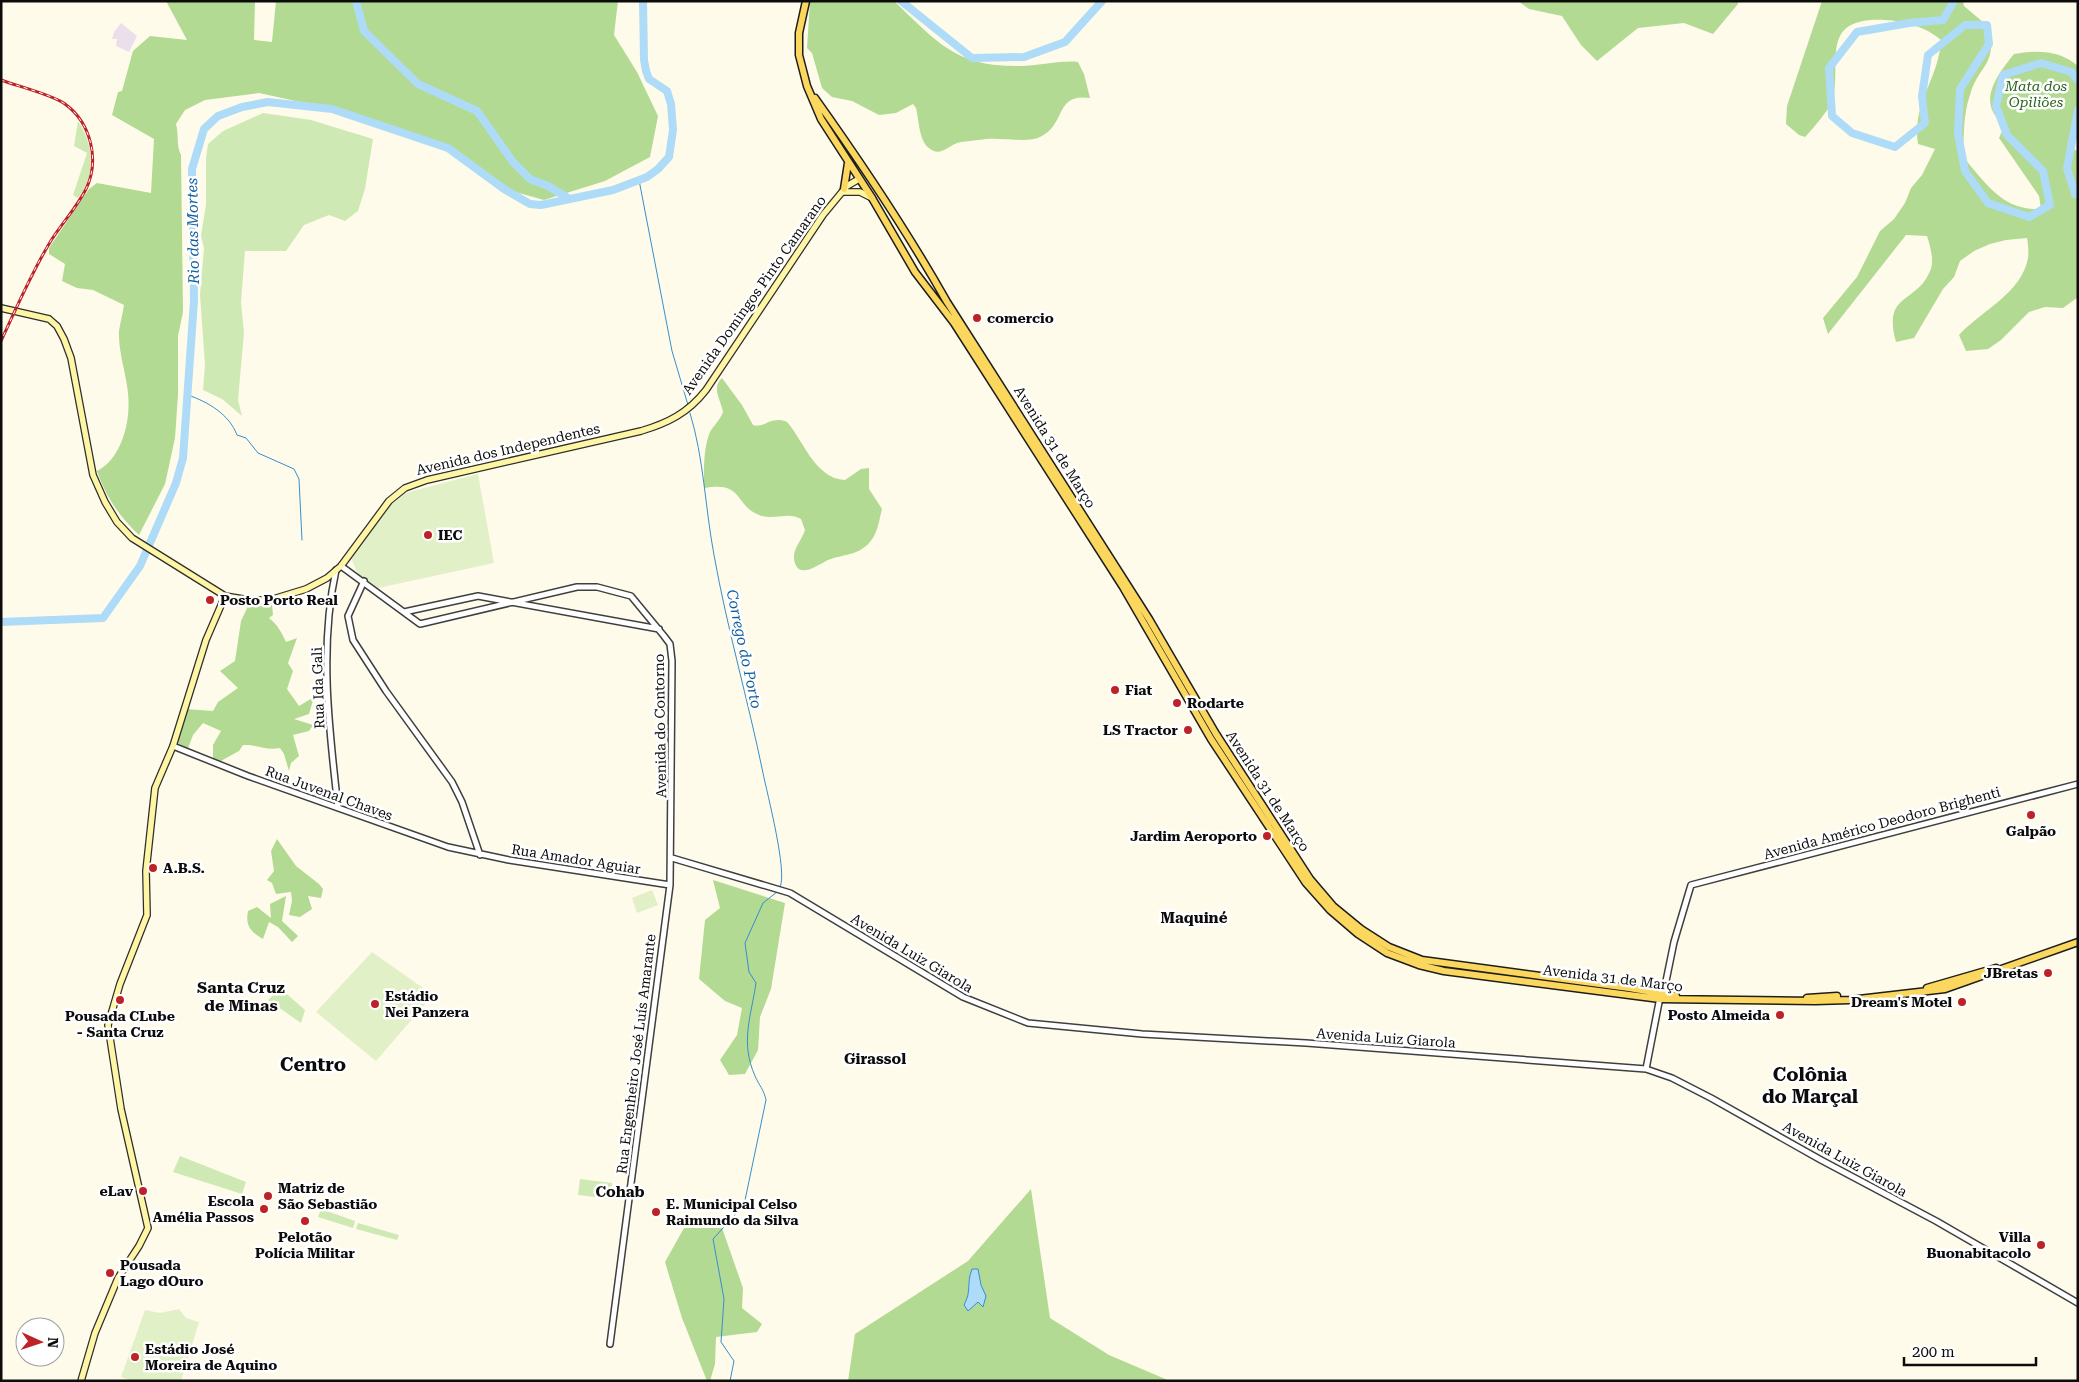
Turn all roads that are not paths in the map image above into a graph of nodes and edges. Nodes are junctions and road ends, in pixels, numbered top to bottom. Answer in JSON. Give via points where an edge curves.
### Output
{"nodes":[{"id":1,"x":806,"y":1,"type":"edge"},
{"id":2,"x":807,"y":86,"type":"junction"},
{"id":3,"x":837,"y":126,"type":"junction"},
{"id":4,"x":828,"y":130,"type":"junction"},
{"id":5,"x":854,"y":152,"type":"junction"},
{"id":6,"x":846,"y":160,"type":"junction"},
{"id":7,"x":859,"y":179,"type":"junction"},
{"id":8,"x":877,"y":186,"type":"junction"},
{"id":9,"x":843,"y":190,"type":"junction"},
{"id":10,"x":872,"y":198,"type":"junction"},
{"id":11,"x":919,"y":251,"type":"junction"},
{"id":12,"x":909,"y":263,"type":"junction"},
{"id":13,"x":1,"y":308,"type":"edge"},
{"id":14,"x":684,"y":412,"type":"joint"},
{"id":15,"x":1045,"y":460,"type":"junction"},
{"id":16,"x":338,"y":568,"type":"junction"},
{"id":17,"x":364,"y":582,"type":"junction"},
{"id":18,"x":225,"y":596,"type":"junction"},
{"id":19,"x":513,"y":603,"type":"junction"},
{"id":20,"x":404,"y":612,"type":"junction"},
{"id":21,"x":659,"y":629,"type":"junction"},
{"id":22,"x":173,"y":746,"type":"junction"},
{"id":23,"x":2078,"y":784,"type":"edge"},
{"id":24,"x":338,"y":807,"type":"junction"},
{"id":25,"x":480,"y":855,"type":"junction"},
{"id":26,"x":672,"y":858,"type":"junction"},
{"id":27,"x":670,"y":885,"type":"junction"},
{"id":28,"x":2078,"y":938,"type":"edge"},
{"id":29,"x":2078,"y":942,"type":"edge"},
{"id":30,"x":1661,"y":996,"type":"junction"},
{"id":31,"x":1798,"y":1000,"type":"junction"},
{"id":32,"x":1646,"y":1069,"type":"junction"},
{"id":33,"x":2078,"y":1303,"type":"edge"},
{"id":34,"x":610,"y":1344,"type":"dead end"},
{"id":35,"x":81,"y":1381,"type":"edge"}],
"edges":[{"from":1,"to":2,"type":"main road","name":"Avenida 31 de Março","via":[[799,34],[799,55]]},
{"from":2,"to":3,"type":"main road","name":"Avenida 31 de Março"},
{"from":2,"to":4,"type":"main road","name":"Avenida 31 de Março"},
{"from":3,"to":4,"type":"main road"},
{"from":3,"to":5,"type":"main road","name":"Avenida 31 de Março"},
{"from":4,"to":6,"type":"main road","name":"Avenida 31 de Março"},
{"from":5,"to":6,"type":"main road"},
{"from":5,"to":8,"type":"main road","name":"Avenida 31 de Março"},
{"from":6,"to":7,"type":"main road","name":"Avenida 31 de Março"},
{"from":6,"to":9,"type":"main road"},
{"from":7,"to":8,"type":"main road"},
{"from":7,"to":9,"type":"main road","name":"Avenida Domingos Pinto Camarano"},
{"from":7,"to":10,"type":"main road","name":"Avenida 31 de Março"},
{"from":8,"to":11,"type":"main road","name":"Avenida 31 de Março"},
{"from":9,"to":10,"type":"main road","via":[[860,192]]},
{"from":9,"to":14,"type":"main road","name":"Avenida Domingos Pinto Camarano","via":[[793,258],[706,390]]},
{"from":10,"to":12,"type":"main road","name":"Avenida 31 de Março"},
{"from":11,"to":12,"type":"main road","via":[[918,262]]},
{"from":11,"to":15,"type":"main road","name":"Avenida 31 de Março"},
{"from":12,"to":15,"type":"main road","name":"Avenida 31 de Março","via":[[940,302]]},
{"from":13,"to":18,"type":"main road","via":[[49,319],[57,326],[71,358],[93,476],[117,522],[132,538]]},
{"from":14,"to":16,"type":"main road","name":"Avenida dos Independentes","via":[[641,431],[427,480],[405,488],[389,501]]},
{"from":15,"to":30,"type":"main road","name":"Avenida 31 de Março","via":[[1145,612],[1179,679],[1332,908],[1388,950],[1422,960]]},
{"from":16,"to":17,"type":"street"},
{"from":16,"to":18,"type":"main road","name":"Avenida dos Independentes","via":[[306,589],[270,600]]},
{"from":16,"to":24,"type":"street","name":"Rua Ida Gali","via":[[328,624],[327,675]]},
{"from":17,"to":20,"type":"street"},
{"from":17,"to":25,"type":"street","via":[[348,616],[353,640],[452,782]]},
{"from":18,"to":22,"type":"main road","via":[[206,640]]},
{"from":19,"to":20,"type":"street","via":[[478,596]]},
{"from":19,"to":20,"type":"street","via":[[420,624]]},
{"from":19,"to":21,"type":"street"},
{"from":19,"to":21,"type":"street","name":"Avenida do Contorno","via":[[577,587],[597,587],[631,596]]},
{"from":21,"to":26,"type":"street","name":"Avenida do Contorno","via":[[670,644],[672,661]]},
{"from":22,"to":24,"type":"street","name":"Rua Juvenal Chaves"},
{"from":22,"to":35,"type":"main road","via":[[156,788],[146,871],[147,915],[108,1025],[121,1109],[148,1228],[118,1278],[95,1332]]},
{"from":23,"to":30,"type":"street","name":"Avenida Américo Deodoro Brighenti","via":[[1691,885]]},
{"from":24,"to":25,"type":"street","name":"Rua Juvenal Chaves","via":[[419,838]]},
{"from":25,"to":27,"type":"street","name":"Rua Amador Aguiar"},
{"from":26,"to":27,"type":"street","name":"Avenida do Contorno"},
{"from":26,"to":32,"type":"street","name":"Avenida Luiz Giarola","via":[[790,893],[963,997],[1028,1023],[1142,1034]]},
{"from":27,"to":34,"type":"street","name":"Rua Engenheiro José Luís Amarante"},
{"from":28,"to":31,"type":"main road","via":[[1935,986]]},
{"from":29,"to":31,"type":"main road","via":[[1945,989],[1850,1000]]},
{"from":30,"to":31,"type":"main road","name":"Avenida 31 de Março","via":[[1689,1000]]},
{"from":30,"to":32,"type":"street"},
{"from":32,"to":33,"type":"street","name":"Avenida Luiz Giarola","via":[[1711,1098]]}]}
